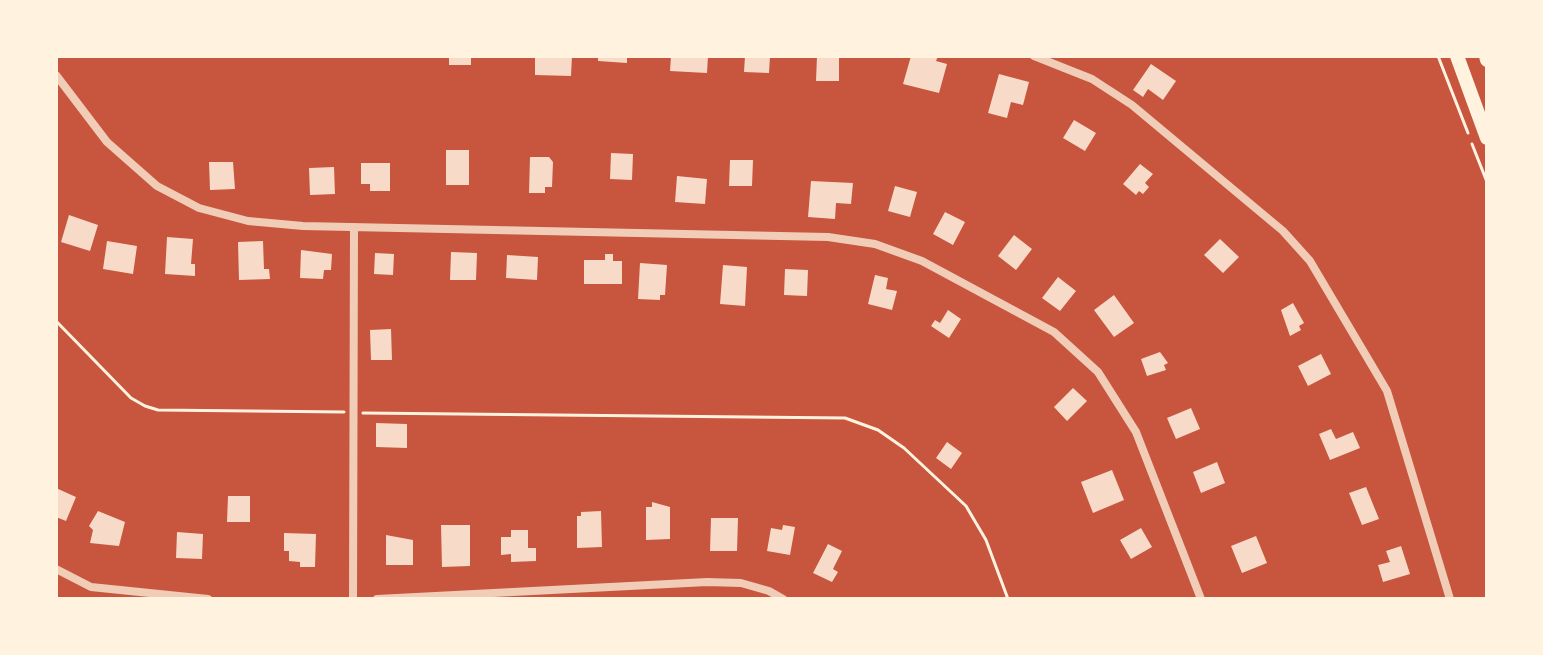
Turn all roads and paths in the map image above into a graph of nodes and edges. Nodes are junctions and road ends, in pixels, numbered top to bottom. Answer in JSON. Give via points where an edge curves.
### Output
{"nodes":[{"id":1,"x":1034,"y":56,"type":"edge"},
{"id":2,"x":1438,"y":56,"type":"edge"},
{"id":3,"x":1457,"y":56,"type":"edge"},
{"id":4,"x":56,"y":75,"type":"edge"},
{"id":5,"x":1487,"y":138,"type":"edge"},
{"id":6,"x":1487,"y":182,"type":"edge"},
{"id":7,"x":354,"y":227,"type":"junction"},
{"id":8,"x":56,"y":321,"type":"edge"},
{"id":9,"x":354,"y":412,"type":"junction"},
{"id":10,"x":56,"y":569,"type":"edge"},
{"id":11,"x":208,"y":599,"type":"edge"},
{"id":12,"x":353,"y":599,"type":"edge"},
{"id":13,"x":377,"y":599,"type":"edge"},
{"id":14,"x":783,"y":599,"type":"edge"},
{"id":15,"x":1008,"y":599,"type":"edge"},
{"id":16,"x":1201,"y":599,"type":"edge"},
{"id":17,"x":1450,"y":599,"type":"edge"}],
"edges":[{"from":1,"to":17,"type":"street","via":[[1092,79],[1132,105],[1283,231],[1310,261],[1387,391]]},
{"from":2,"to":6,"type":"path"},
{"from":3,"to":5,"type":"main road"},
{"from":4,"to":7,"type":"street","via":[[124,159],[178,199],[248,221]]},
{"from":7,"to":9,"type":"street"},
{"from":7,"to":16,"type":"street","via":[[849,239],[922,261],[1054,332],[1098,372],[1136,432]]},
{"from":8,"to":9,"type":"path","via":[[131,398],[158,410]]},
{"from":9,"to":12,"type":"street"},
{"from":9,"to":15,"type":"path","via":[[845,418],[878,430],[904,448],[966,506],[986,540]]},
{"from":10,"to":11,"type":"street","via":[[99,588]]},
{"from":13,"to":14,"type":"street","via":[[707,582],[741,583]]}]}
